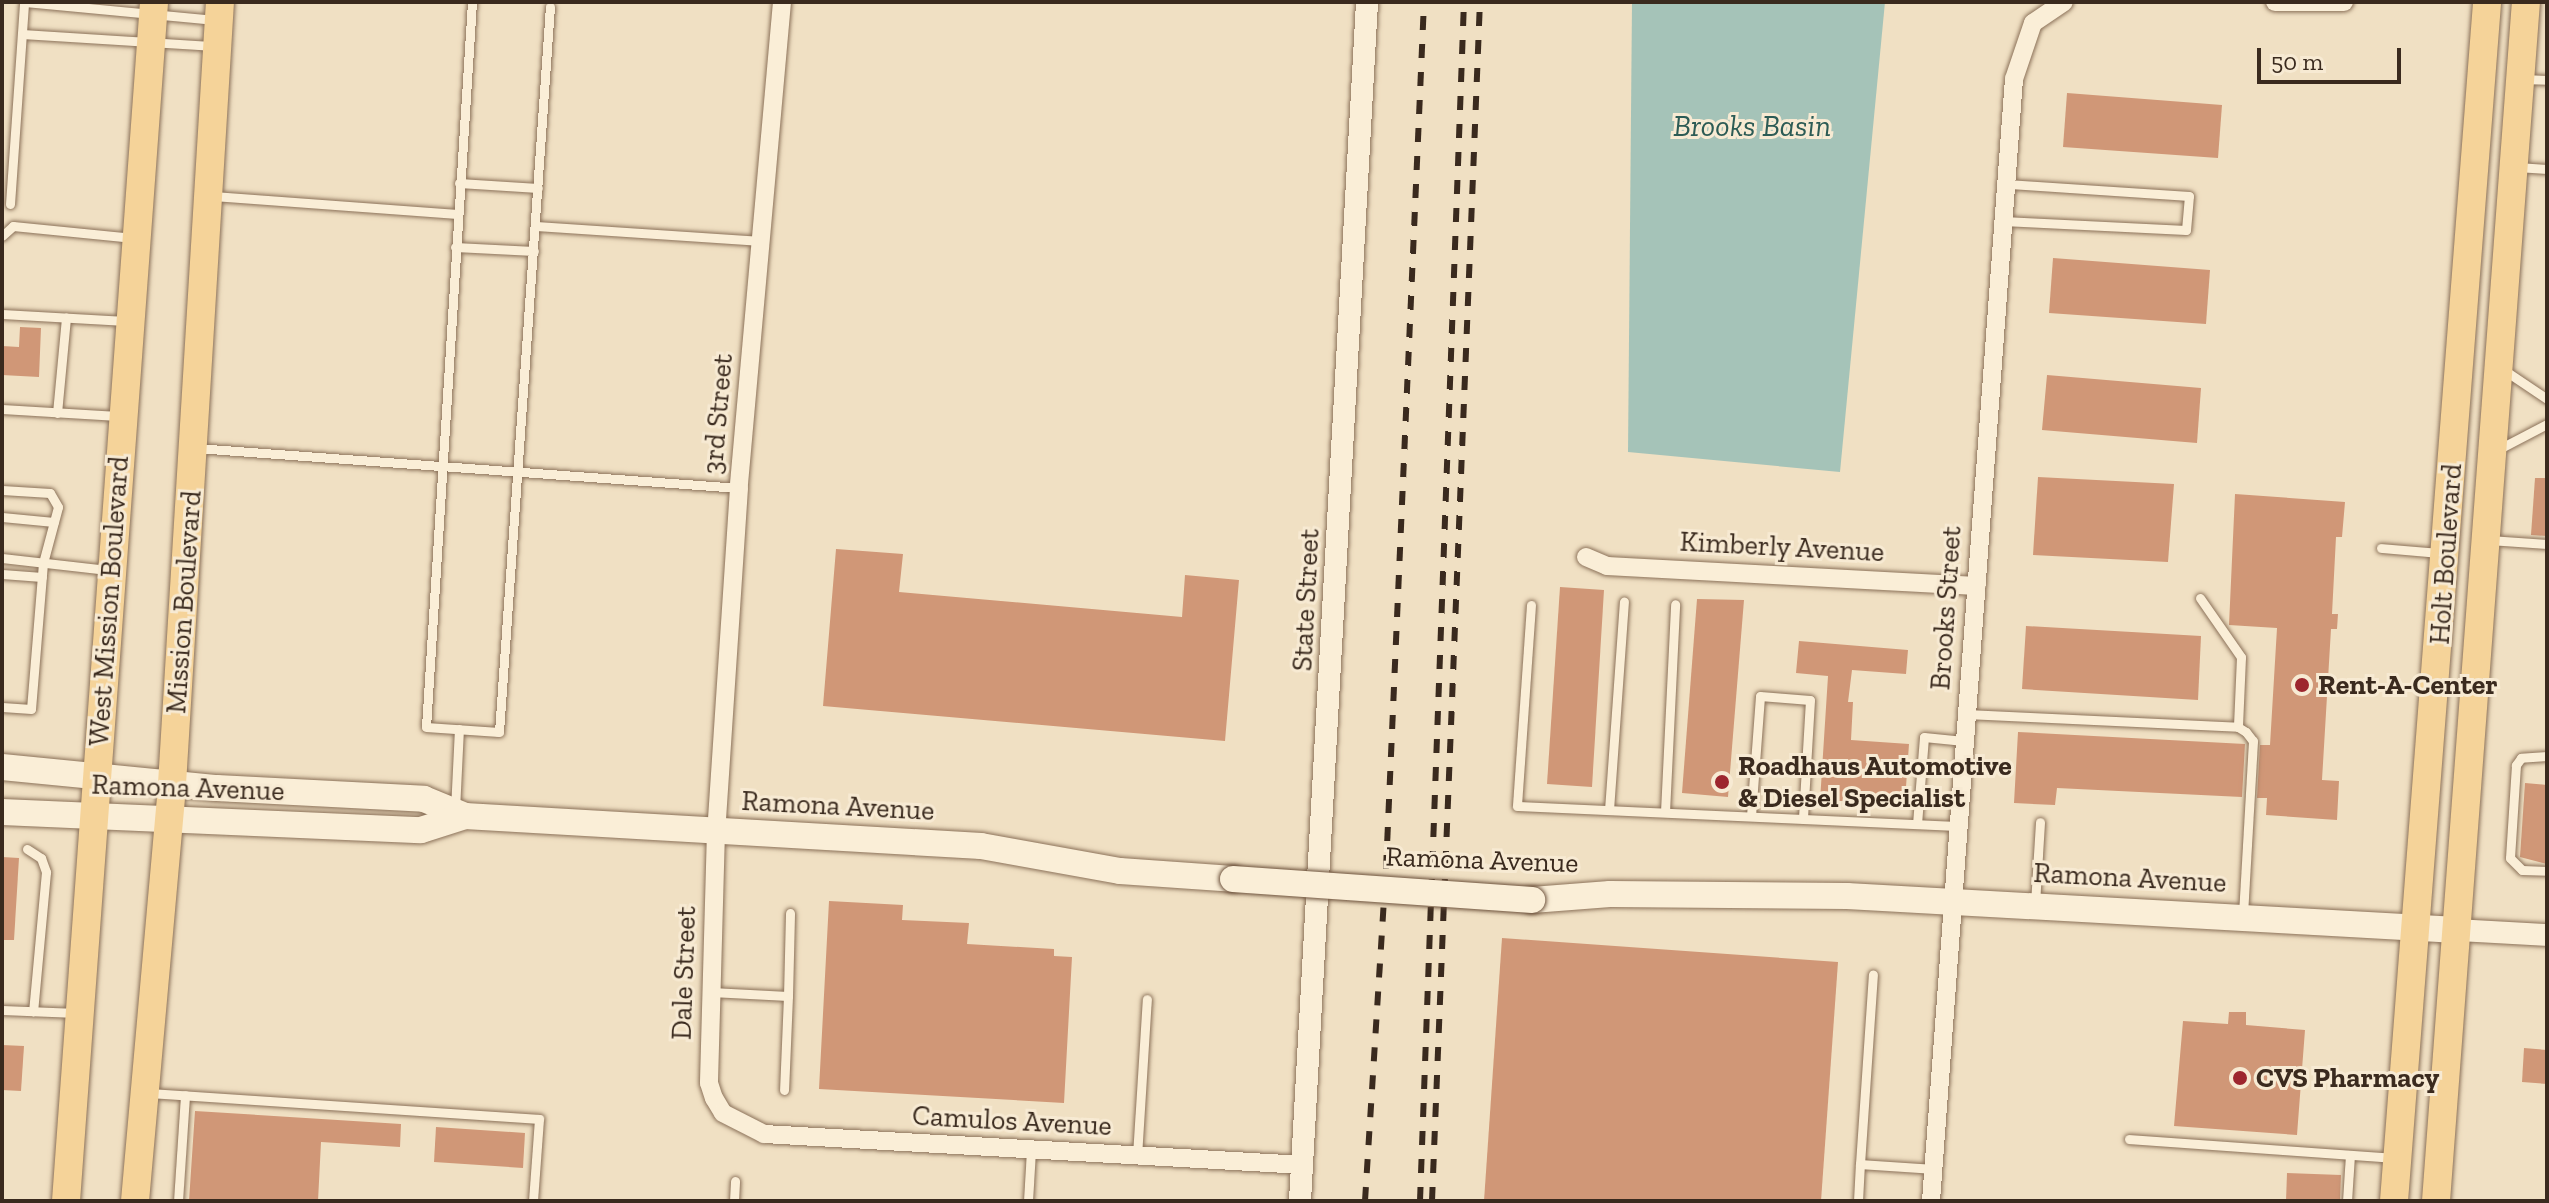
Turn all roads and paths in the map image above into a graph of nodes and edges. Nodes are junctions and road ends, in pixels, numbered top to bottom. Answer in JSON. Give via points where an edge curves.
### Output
{"nodes":[{"id":1,"x":24,"y":2,"type":"edge"},
{"id":2,"x":472,"y":2,"type":"edge"},
{"id":3,"x":782,"y":2,"type":"edge"},
{"id":4,"x":1367,"y":2,"type":"edge"},
{"id":5,"x":2064,"y":2,"type":"edge"},
{"id":6,"x":2275,"y":2,"type":"edge"},
{"id":7,"x":2344,"y":2,"type":"edge"},
{"id":8,"x":2487,"y":2,"type":"edge"},
{"id":9,"x":2526,"y":2,"type":"edge"},
{"id":10,"x":550,"y":7,"type":"dead end"},
{"id":11,"x":154,"y":8,"type":"edge"},
{"id":12,"x":218,"y":23,"type":"edge"},
{"id":13,"x":22,"y":34,"type":"junction"},
{"id":14,"x":151,"y":44,"type":"junction"},
{"id":15,"x":2534,"y":80,"type":"edge"},
{"id":16,"x":2,"y":128,"type":"edge"},
{"id":17,"x":15,"y":128,"type":"junction"},
{"id":18,"x":2514,"y":167,"type":"junction"},
{"id":19,"x":2547,"y":169,"type":"edge"},
{"id":20,"x":459,"y":183,"type":"junction"},
{"id":21,"x":2006,"y":184,"type":"junction"},
{"id":22,"x":538,"y":188,"type":"junction"},
{"id":23,"x":208,"y":195,"type":"junction"},
{"id":24,"x":10,"y":204,"type":"dead end"},
{"id":25,"x":457,"y":214,"type":"junction"},
{"id":26,"x":2003,"y":221,"type":"junction"},
{"id":27,"x":536,"y":226,"type":"junction"},
{"id":28,"x":2,"y":236,"type":"edge"},
{"id":29,"x":136,"y":239,"type":"junction"},
{"id":30,"x":762,"y":241,"type":"junction"},
{"id":31,"x":455,"y":247,"type":"junction"},
{"id":32,"x":534,"y":251,"type":"junction"},
{"id":33,"x":2,"y":314,"type":"edge"},
{"id":34,"x":66,"y":317,"type":"junction"},
{"id":35,"x":130,"y":322,"type":"junction"},
{"id":36,"x":2499,"y":367,"type":"junction"},
{"id":37,"x":2547,"y":399,"type":"edge"},
{"id":38,"x":2,"y":409,"type":"edge"},
{"id":39,"x":57,"y":413,"type":"junction"},
{"id":40,"x":122,"y":417,"type":"junction"},
{"id":41,"x":2547,"y":424,"type":"edge"},
{"id":42,"x":194,"y":448,"type":"junction"},
{"id":43,"x":2492,"y":452,"type":"junction"},
{"id":44,"x":439,"y":467,"type":"junction"},
{"id":45,"x":518,"y":473,"type":"junction"},
{"id":46,"x":739,"y":488,"type":"junction"},
{"id":47,"x":2,"y":490,"type":"edge"},
{"id":48,"x":2,"y":517,"type":"edge"},
{"id":49,"x":54,"y":522,"type":"junction"},
{"id":50,"x":2486,"y":540,"type":"junction"},
{"id":51,"x":2547,"y":544,"type":"edge"},
{"id":52,"x":2381,"y":548,"type":"dead end"},
{"id":53,"x":2446,"y":554,"type":"junction"},
{"id":54,"x":1586,"y":557,"type":"dead end"},
{"id":55,"x":2,"y":558,"type":"edge"},
{"id":56,"x":43,"y":563,"type":"junction"},
{"id":57,"x":111,"y":570,"type":"junction"},
{"id":58,"x":2,"y":574,"type":"edge"},
{"id":59,"x":42,"y":577,"type":"junction"},
{"id":60,"x":1976,"y":586,"type":"junction"},
{"id":61,"x":2200,"y":598,"type":"dead end"},
{"id":62,"x":1624,"y":602,"type":"dead end"},
{"id":63,"x":1675,"y":604,"type":"dead end"},
{"id":64,"x":1531,"y":605,"type":"dead end"},
{"id":65,"x":2,"y":707,"type":"edge"},
{"id":66,"x":1966,"y":714,"type":"junction"},
{"id":67,"x":2238,"y":727,"type":"junction"},
{"id":68,"x":459,"y":729,"type":"junction"},
{"id":69,"x":1964,"y":741,"type":"junction"},
{"id":70,"x":2547,"y":756,"type":"edge"},
{"id":71,"x":2,"y":767,"type":"edge"},
{"id":72,"x":98,"y":774,"type":"junction"},
{"id":73,"x":172,"y":784,"type":"junction"},
{"id":74,"x":1609,"y":810,"type":"junction"},
{"id":75,"x":2,"y":812,"type":"edge"},
{"id":76,"x":1665,"y":812,"type":"junction"},
{"id":77,"x":460,"y":814,"type":"junction"},
{"id":78,"x":96,"y":816,"type":"junction"},
{"id":79,"x":1751,"y":816,"type":"junction"},
{"id":80,"x":169,"y":817,"type":"junction"},
{"id":81,"x":1803,"y":819,"type":"junction"},
{"id":82,"x":2040,"y":822,"type":"dead end"},
{"id":83,"x":1917,"y":824,"type":"junction"},
{"id":84,"x":1958,"y":826,"type":"junction"},
{"id":85,"x":716,"y":831,"type":"junction"},
{"id":86,"x":27,"y":849,"type":"dead end"},
{"id":87,"x":2547,"y":871,"type":"edge"},
{"id":88,"x":1952,"y":899,"type":"junction"},
{"id":89,"x":2035,"y":904,"type":"junction"},
{"id":90,"x":790,"y":913,"type":"dead end"},
{"id":91,"x":2243,"y":917,"type":"junction"},
{"id":92,"x":2418,"y":927,"type":"junction"},
{"id":93,"x":2457,"y":930,"type":"junction"},
{"id":94,"x":2547,"y":935,"type":"edge"},
{"id":95,"x":1873,"y":974,"type":"dead end"},
{"id":96,"x":711,"y":992,"type":"junction"},
{"id":97,"x":788,"y":996,"type":"junction"},
{"id":98,"x":1147,"y":999,"type":"dead end"},
{"id":99,"x":2,"y":1010,"type":"edge"},
{"id":100,"x":33,"y":1011,"type":"junction"},
{"id":101,"x":81,"y":1013,"type":"junction"},
{"id":102,"x":784,"y":1090,"type":"dead end"},
{"id":103,"x":144,"y":1092,"type":"junction"},
{"id":104,"x":185,"y":1095,"type":"junction"},
{"id":105,"x":723,"y":1113,"type":"joint"},
{"id":106,"x":2129,"y":1139,"type":"dead end"},
{"id":107,"x":1031,"y":1150,"type":"junction"},
{"id":108,"x":2350,"y":1155,"type":"junction"},
{"id":109,"x":1137,"y":1156,"type":"junction"},
{"id":110,"x":2397,"y":1158,"type":"junction"},
{"id":111,"x":1860,"y":1164,"type":"junction"},
{"id":112,"x":1303,"y":1165,"type":"junction"},
{"id":113,"x":1934,"y":1169,"type":"junction"},
{"id":114,"x":735,"y":1181,"type":"dead end"},
{"id":115,"x":66,"y":1201,"type":"edge"},
{"id":116,"x":135,"y":1201,"type":"edge"},
{"id":117,"x":178,"y":1201,"type":"edge"},
{"id":118,"x":533,"y":1201,"type":"edge"},
{"id":119,"x":734,"y":1201,"type":"edge"},
{"id":120,"x":1028,"y":1201,"type":"edge"},
{"id":121,"x":1300,"y":1201,"type":"edge"},
{"id":122,"x":1858,"y":1201,"type":"edge"},
{"id":123,"x":1931,"y":1201,"type":"edge"},
{"id":124,"x":2347,"y":1201,"type":"edge"},
{"id":125,"x":2394,"y":1201,"type":"edge"},
{"id":126,"x":2436,"y":1201,"type":"edge"}],
"edges":[{"from":1,"to":11,"type":"lane"},
{"from":1,"to":13,"type":"lane"},
{"from":2,"to":20,"type":"lane"},
{"from":3,"to":30,"type":"street","name":"3rd Street"},
{"from":4,"to":112,"type":"street","name":"State Street"},
{"from":5,"to":21,"type":"street","name":"Brooks Street","via":[[2033,23],[2014,79]]},
{"from":6,"to":7,"type":"street"},
{"from":8,"to":53,"type":"main road","name":"Holt Boulevard"},
{"from":9,"to":15,"type":"main road","name":"Holt Boulevard"},
{"from":10,"to":22,"type":"lane"},
{"from":11,"to":12,"type":"lane"},
{"from":11,"to":14,"type":"main road","name":"West Mission Boulevard"},
{"from":12,"to":14,"type":"lane"},
{"from":12,"to":23,"type":"main road","name":"Mission Boulevard"},
{"from":13,"to":14,"type":"lane"},
{"from":13,"to":17,"type":"lane"},
{"from":14,"to":29,"type":"main road","name":"West Mission Boulevard"},
{"from":15,"to":18,"type":"main road","name":"Holt Boulevard"},
{"from":16,"to":17,"type":"lane"},
{"from":17,"to":24,"type":"lane"},
{"from":18,"to":19,"type":"lane"},
{"from":18,"to":36,"type":"main road","name":"Holt Boulevard"},
{"from":20,"to":22,"type":"lane"},
{"from":20,"to":25,"type":"lane"},
{"from":21,"to":26,"type":"street","name":"Brooks Street"},
{"from":21,"to":26,"type":"lane","via":[[2189,196],[2186,230]]},
{"from":22,"to":27,"type":"lane"},
{"from":23,"to":25,"type":"lane"},
{"from":23,"to":42,"type":"main road","name":"Mission Boulevard"},
{"from":25,"to":31,"type":"lane"},
{"from":26,"to":60,"type":"street","name":"Brooks Street"},
{"from":27,"to":30,"type":"lane"},
{"from":27,"to":32,"type":"lane"},
{"from":28,"to":29,"type":"lane","via":[[13,226]]},
{"from":29,"to":35,"type":"main road","name":"West Mission Boulevard"},
{"from":30,"to":46,"type":"street","name":"3rd Street"},
{"from":31,"to":32,"type":"lane"},
{"from":31,"to":44,"type":"lane"},
{"from":32,"to":45,"type":"lane"},
{"from":33,"to":34,"type":"lane"},
{"from":34,"to":35,"type":"lane"},
{"from":34,"to":39,"type":"lane"},
{"from":35,"to":40,"type":"main road","name":"West Mission Boulevard"},
{"from":36,"to":37,"type":"lane"},
{"from":36,"to":43,"type":"main road","name":"Holt Boulevard"},
{"from":38,"to":39,"type":"lane"},
{"from":39,"to":40,"type":"lane"},
{"from":40,"to":57,"type":"main road","name":"West Mission Boulevard"},
{"from":41,"to":43,"type":"lane"},
{"from":42,"to":44,"type":"lane"},
{"from":42,"to":73,"type":"main road","name":"Mission Boulevard"},
{"from":43,"to":50,"type":"main road","name":"Holt Boulevard"},
{"from":44,"to":45,"type":"lane"},
{"from":44,"to":68,"type":"lane","via":[[426,727]]},
{"from":45,"to":46,"type":"lane"},
{"from":45,"to":68,"type":"lane","via":[[499,732]]},
{"from":46,"to":85,"type":"street","name":"3rd Street"},
{"from":47,"to":49,"type":"lane","via":[[50,493],[57,500]]},
{"from":48,"to":49,"type":"lane"},
{"from":49,"to":56,"type":"lane"},
{"from":50,"to":51,"type":"lane"},
{"from":50,"to":93,"type":"main road","name":"Holt Boulevard"},
{"from":52,"to":53,"type":"lane"},
{"from":53,"to":92,"type":"main road","name":"Holt Boulevard"},
{"from":54,"to":60,"type":"street","name":"Kimberly Avenue","via":[[1607,566]]},
{"from":55,"to":56,"type":"lane"},
{"from":56,"to":57,"type":"lane"},
{"from":56,"to":59,"type":"lane"},
{"from":57,"to":72,"type":"main road","name":"West Mission Boulevard"},
{"from":58,"to":59,"type":"lane"},
{"from":59,"to":65,"type":"lane","via":[[31,709]]},
{"from":60,"to":66,"type":"street","name":"Brooks Street"},
{"from":61,"to":67,"type":"lane","via":[[2241,657]]},
{"from":62,"to":74,"type":"lane"},
{"from":63,"to":76,"type":"lane"},
{"from":64,"to":74,"type":"lane","via":[[1517,806]]},
{"from":66,"to":67,"type":"lane"},
{"from":66,"to":69,"type":"street","name":"Brooks Street"},
{"from":67,"to":91,"type":"lane","via":[[2253,741]]},
{"from":68,"to":77,"type":"lane"},
{"from":69,"to":83,"type":"lane","via":[[1924,737]]},
{"from":69,"to":84,"type":"street","name":"Brooks Street"},
{"from":70,"to":87,"type":"lane","via":[[2521,758],[2516,765],[2510,858],[2522,870]]},
{"from":71,"to":72,"type":"main road","name":"Ramona Avenue"},
{"from":72,"to":73,"type":"main road","name":"Ramona Avenue"},
{"from":72,"to":78,"type":"main road","name":"West Mission Boulevard"},
{"from":73,"to":77,"type":"main road","name":"Ramona Avenue","via":[[424,799]]},
{"from":73,"to":80,"type":"main road","name":"Mission Boulevard"},
{"from":74,"to":76,"type":"lane"},
{"from":75,"to":78,"type":"main road","name":"Ramona Avenue"},
{"from":76,"to":79,"type":"lane"},
{"from":77,"to":80,"type":"main road","name":"Ramona Avenue","via":[[421,830]]},
{"from":77,"to":85,"type":"main road","name":"Ramona Avenue"},
{"from":78,"to":80,"type":"main road","name":"Ramona Avenue"},
{"from":78,"to":101,"type":"main road","name":"West Mission Boulevard"},
{"from":79,"to":81,"type":"lane"},
{"from":79,"to":81,"type":"lane","via":[[1760,696],[1810,700]]},
{"from":80,"to":103,"type":"main road","name":"Mission Boulevard"},
{"from":81,"to":83,"type":"lane"},
{"from":82,"to":89,"type":"lane"},
{"from":83,"to":84,"type":"lane"},
{"from":84,"to":88,"type":"street","name":"Brooks Street"},
{"from":85,"to":88,"type":"main road","name":"Ramona Avenue","bridge":true,"via":[[981,846],[1120,871],[1532,900],[1757,893]]},
{"from":85,"to":96,"type":"street","name":"Dale Street"},
{"from":86,"to":100,"type":"lane","via":[[41,858],[46,872]]},
{"from":88,"to":89,"type":"main road","name":"Ramona Avenue"},
{"from":88,"to":113,"type":"street","name":"Brooks Street"},
{"from":89,"to":91,"type":"main road","name":"Ramona Avenue"},
{"from":90,"to":97,"type":"lane"},
{"from":91,"to":92,"type":"main road","name":"Ramona Avenue"},
{"from":92,"to":93,"type":"main road","name":"Ramona Avenue"},
{"from":92,"to":110,"type":"main road","name":"Holt Boulevard"},
{"from":93,"to":94,"type":"street","name":"Ramona Avenue"},
{"from":93,"to":126,"type":"main road","name":"Holt Boulevard"},
{"from":95,"to":111,"type":"lane"},
{"from":96,"to":97,"type":"lane"},
{"from":96,"to":105,"type":"street","name":"Dale Street","via":[[709,1083]]},
{"from":97,"to":102,"type":"lane"},
{"from":98,"to":109,"type":"lane"},
{"from":99,"to":100,"type":"lane"},
{"from":100,"to":101,"type":"lane"},
{"from":101,"to":115,"type":"main road","name":"West Mission Boulevard"},
{"from":103,"to":104,"type":"lane"},
{"from":103,"to":116,"type":"main road","name":"Mission Boulevard"},
{"from":104,"to":117,"type":"lane"},
{"from":104,"to":118,"type":"lane","via":[[539,1119]]},
{"from":105,"to":107,"type":"street","name":"Camulos Avenue","via":[[764,1134]]},
{"from":106,"to":108,"type":"lane"},
{"from":107,"to":109,"type":"street","name":"Camulos Avenue"},
{"from":107,"to":120,"type":"lane"},
{"from":108,"to":110,"type":"lane"},
{"from":108,"to":124,"type":"lane"},
{"from":109,"to":112,"type":"street","name":"Camulos Avenue"},
{"from":110,"to":125,"type":"main road","name":"Holt Boulevard"},
{"from":111,"to":113,"type":"lane"},
{"from":111,"to":122,"type":"lane"},
{"from":112,"to":121,"type":"street","name":"State Street"},
{"from":113,"to":123,"type":"street","name":"Brooks Street"},
{"from":114,"to":119,"type":"lane"}]}
